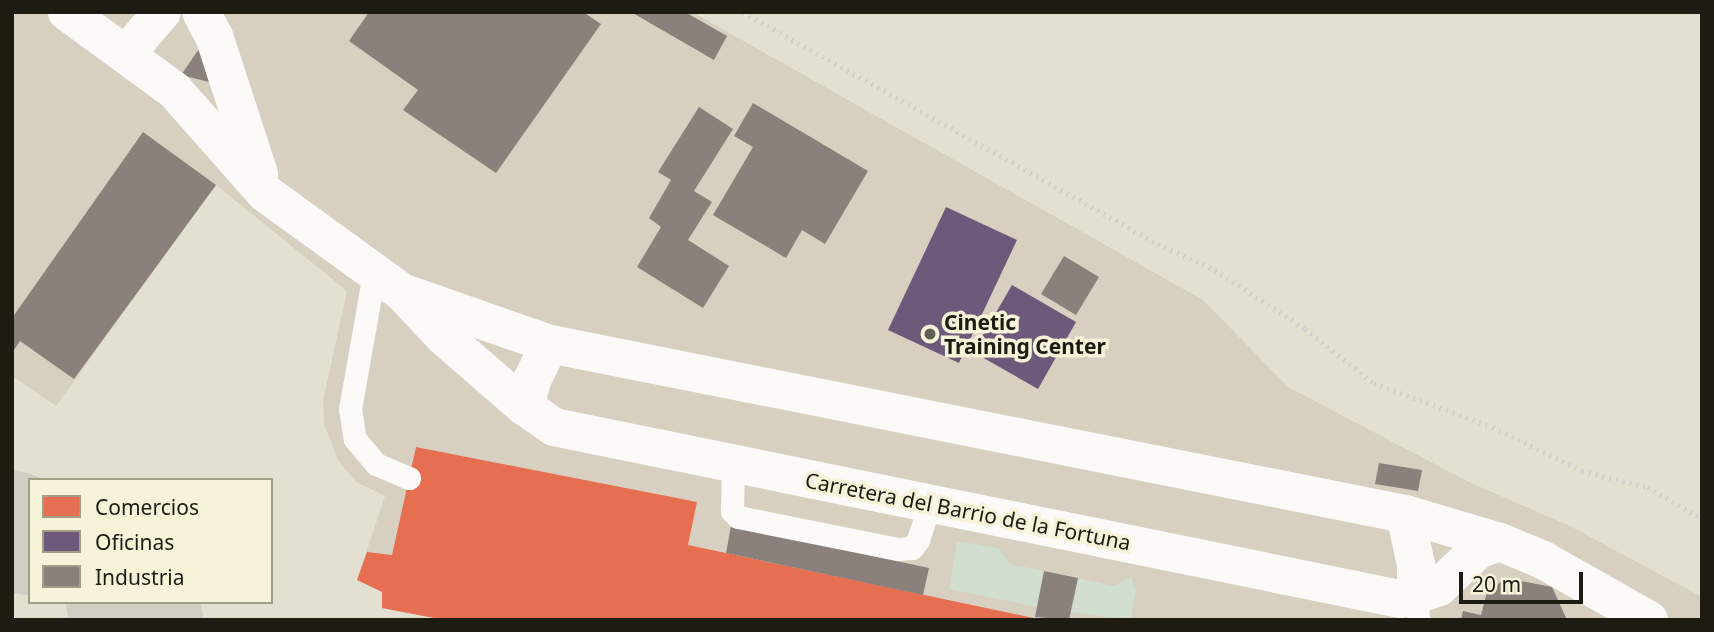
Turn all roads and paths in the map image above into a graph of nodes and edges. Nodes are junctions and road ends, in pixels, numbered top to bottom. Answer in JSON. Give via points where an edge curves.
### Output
{"nodes":[{"id":1,"x":67,"y":12,"type":"edge"},
{"id":2,"x":162,"y":12,"type":"edge"},
{"id":3,"x":201,"y":12,"type":"edge"},
{"id":4,"x":743,"y":12,"type":"edge"},
{"id":5,"x":126,"y":54,"type":"junction"},
{"id":6,"x":233,"y":93,"type":"junction"},
{"id":7,"x":197,"y":112,"type":"junction"},
{"id":8,"x":265,"y":193,"type":"junction"},
{"id":9,"x":388,"y":282,"type":"junction"},
{"id":10,"x":550,"y":344,"type":"junction"},
{"id":11,"x":525,"y":407,"type":"junction"},
{"id":12,"x":733,"y":464,"type":"junction"},
{"id":13,"x":409,"y":478,"type":"dead end"},
{"id":14,"x":930,"y":503,"type":"junction"},
{"id":15,"x":1405,"y":514,"type":"junction"},
{"id":16,"x":1702,"y":519,"type":"edge"},
{"id":17,"x":1500,"y":542,"type":"junction"},
{"id":18,"x":1417,"y":607,"type":"edge"},
{"id":19,"x":1649,"y":620,"type":"edge"}],
"edges":[{"from":1,"to":5,"type":"street","name":"Carretera del Barrio de la Fortuna"},
{"from":2,"to":5,"type":"street"},
{"from":3,"to":6,"type":"street"},
{"from":4,"to":16,"type":"path","via":[[1146,237],[1215,270],[1305,329],[1374,383],[1493,427],[1582,471],[1647,487]]},
{"from":5,"to":7,"type":"street","name":"Carretera del Barrio de la Fortuna"},
{"from":6,"to":7,"type":"street","via":[[220,107]]},
{"from":6,"to":8,"type":"street"},
{"from":7,"to":8,"type":"street","name":"Carretera del Barrio de la Fortuna"},
{"from":8,"to":9,"type":"street","name":"Carretera del Barrio de la Fortuna"},
{"from":9,"to":10,"type":"street","name":"Carretera del Barrio de la Fortuna"},
{"from":9,"to":11,"type":"street","name":"Carretera del Barrio de la Fortuna"},
{"from":9,"to":13,"type":"lane","via":[[350,409],[355,439],[376,464]]},
{"from":10,"to":11,"type":"street"},
{"from":10,"to":15,"type":"street","name":"Carretera del Barrio de la Fortuna"},
{"from":11,"to":12,"type":"street","name":"Carretera del Barrio de la Fortuna","via":[[554,427]]},
{"from":12,"to":14,"type":"street","name":"Carretera del Barrio de la Fortuna"},
{"from":12,"to":14,"type":"lane","via":[[732,511],[738,517],[898,549],[912,548],[918,540]]},
{"from":14,"to":18,"type":"street","name":"Carretera del Barrio de la Fortuna","via":[[1400,599]]},
{"from":15,"to":17,"type":"street","name":"Carretera del Barrio de la Fortuna"},
{"from":15,"to":18,"type":"street","via":[[1416,565]]},
{"from":17,"to":18,"type":"street","name":"Carretera del Barrio de la Fortuna","via":[[1478,550]]},
{"from":17,"to":19,"type":"street","name":"Carretera del Barrio de la Fortuna"}]}
